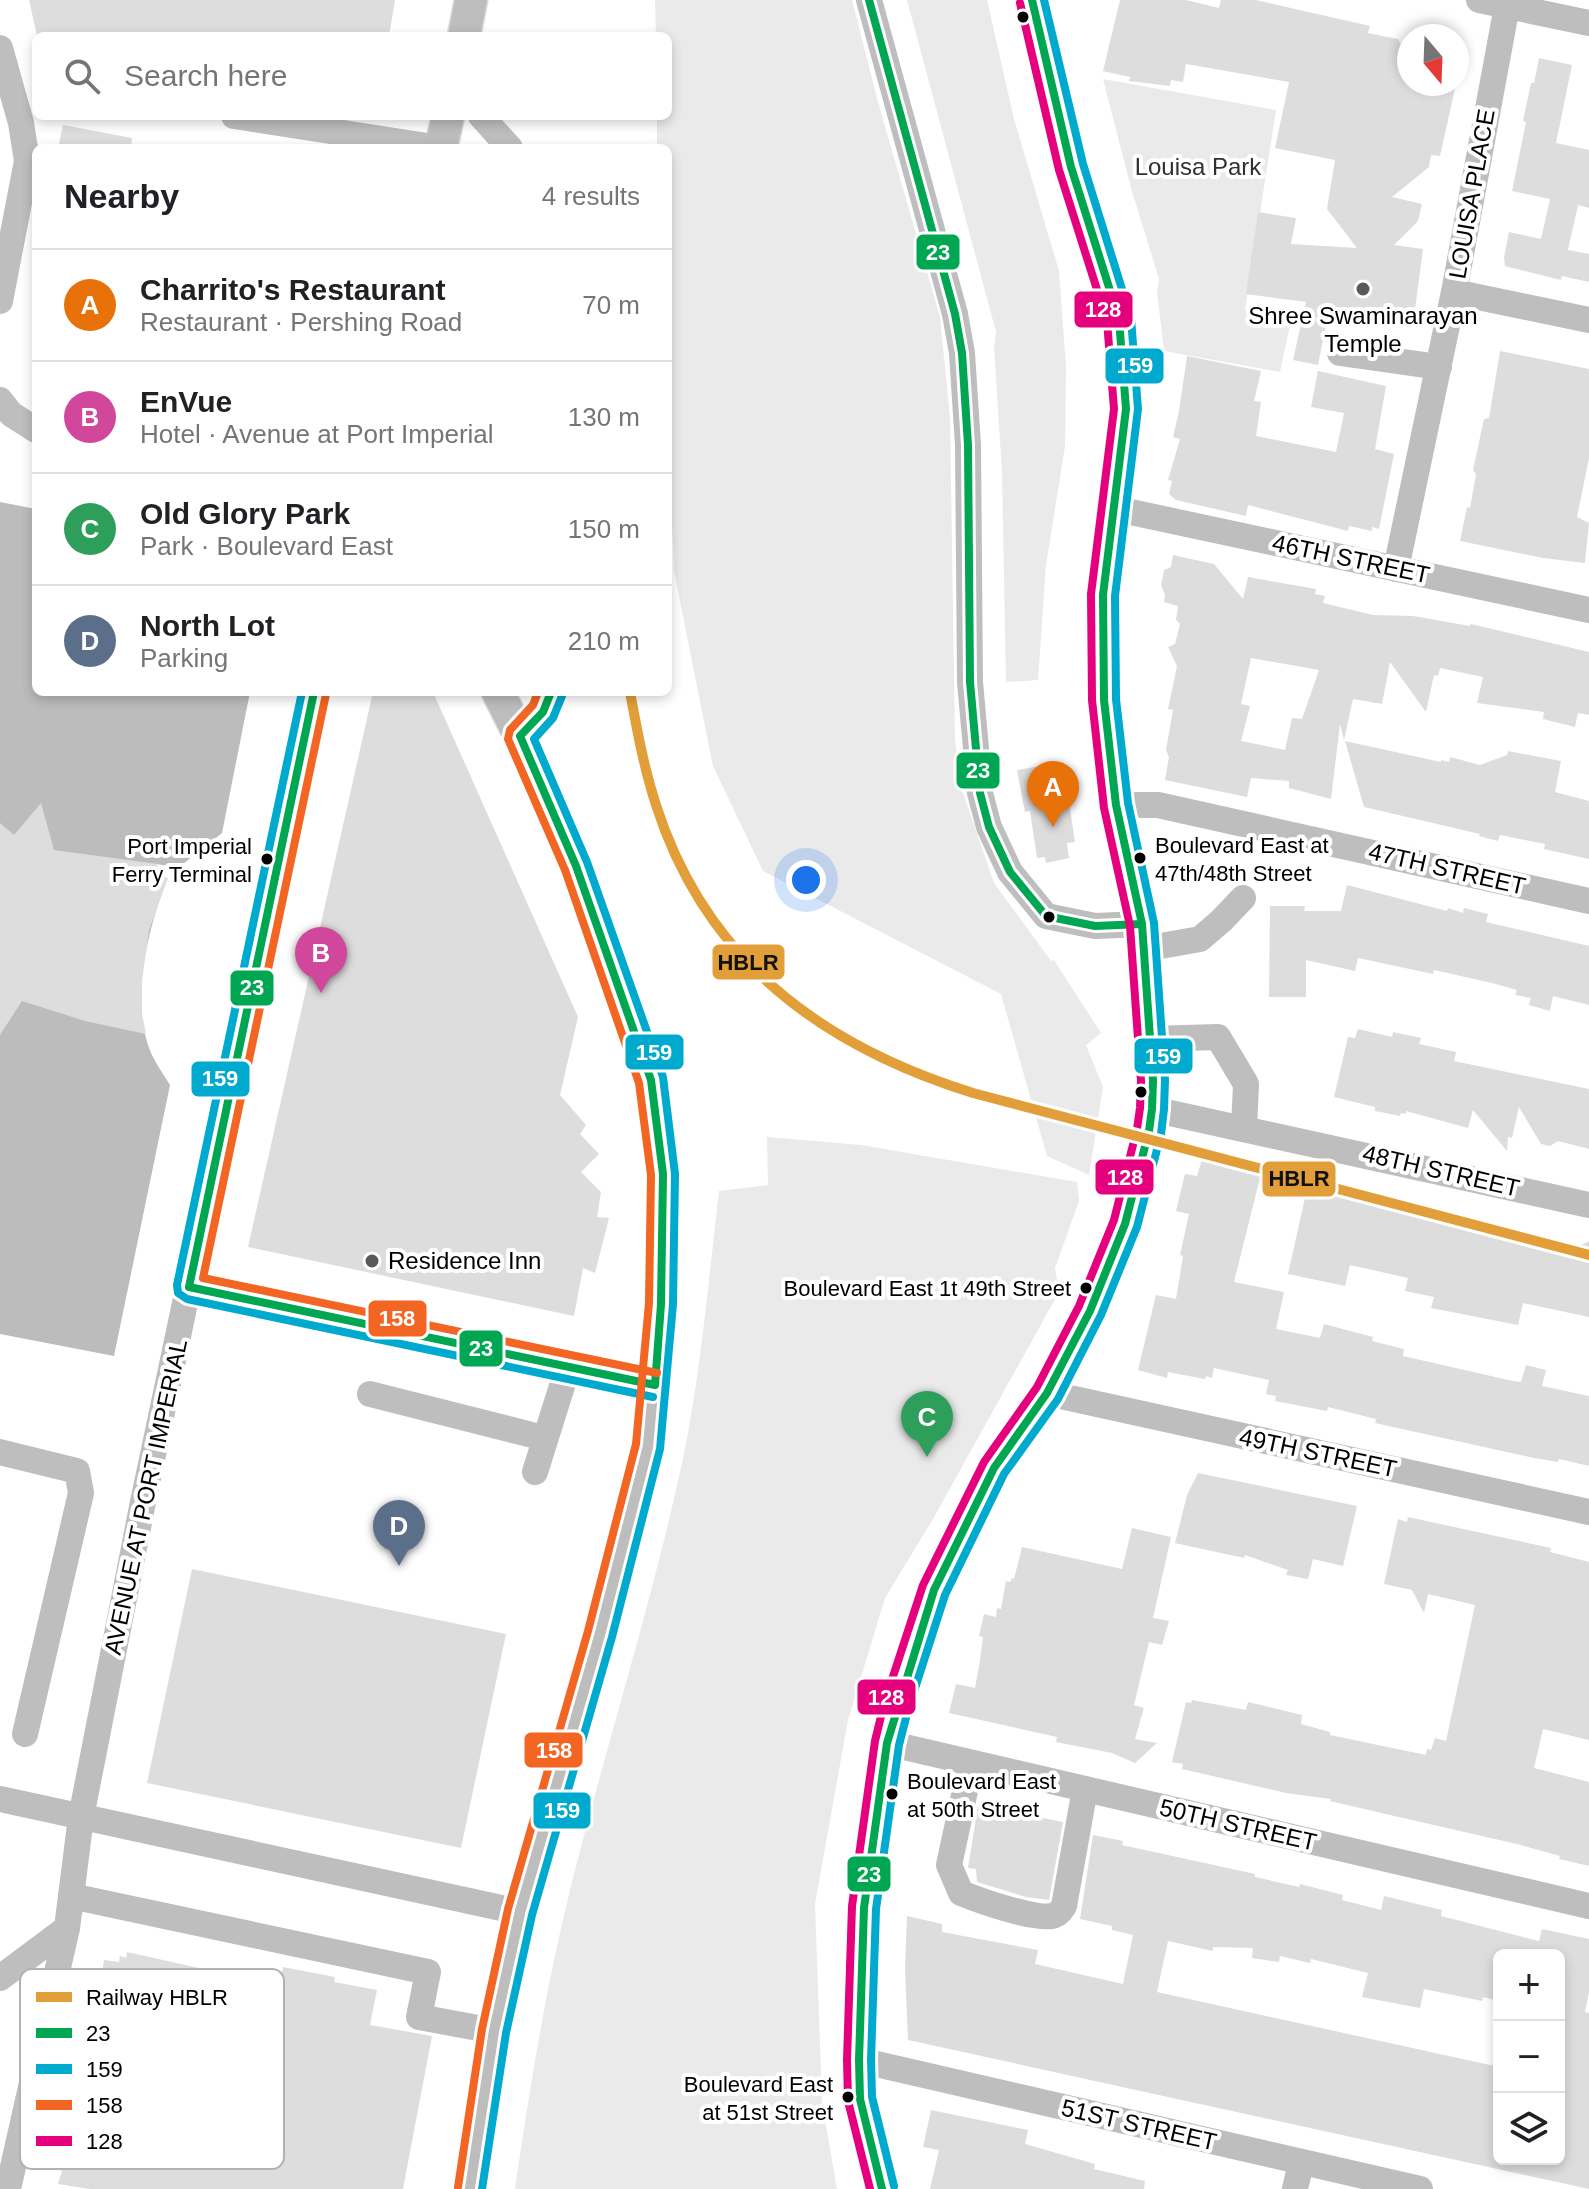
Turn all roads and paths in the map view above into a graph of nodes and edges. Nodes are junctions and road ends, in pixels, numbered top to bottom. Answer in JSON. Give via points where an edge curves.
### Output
{"nodes":[{"id":1,"x":471,"y":0,"type":"edge"},
{"id":2,"x":869,"y":0,"type":"edge"},
{"id":3,"x":1032,"y":0,"type":"edge"},
{"id":4,"x":1479,"y":0,"type":"edge"},
{"id":5,"x":1507,"y":6,"type":"junction"},
{"id":6,"x":1589,"y":23,"type":"edge"},
{"id":7,"x":465,"y":32,"type":"edge"},
{"id":8,"x":0,"y":48,"type":"edge"},
{"id":9,"x":25,"y":94,"type":"edge"},
{"id":10,"x":260,"y":120,"type":"edge"},
{"id":11,"x":447,"y":120,"type":"edge"},
{"id":12,"x":485,"y":120,"type":"edge"},
{"id":13,"x":415,"y":144,"type":"edge"},
{"id":14,"x":442,"y":144,"type":"edge"},
{"id":15,"x":506,"y":144,"type":"edge"},
{"id":16,"x":1454,"y":292,"type":"junction"},
{"id":17,"x":0,"y":301,"type":"edge"},
{"id":18,"x":1589,"y":320,"type":"edge"},
{"id":19,"x":1340,"y":353,"type":"dead end"},
{"id":20,"x":1439,"y":367,"type":"junction"},
{"id":21,"x":0,"y":400,"type":"edge"},
{"id":22,"x":32,"y":427,"type":"edge"},
{"id":23,"x":1112,"y":508,"type":"junction"},
{"id":24,"x":1396,"y":569,"type":"junction"},
{"id":25,"x":1589,"y":610,"type":"edge"},
{"id":26,"x":313,"y":696,"type":"edge"},
{"id":27,"x":500,"y":696,"type":"edge"},
{"id":28,"x":549,"y":696,"type":"edge"},
{"id":29,"x":520,"y":736,"type":"junction"},
{"id":30,"x":1116,"y":805,"type":"junction"},
{"id":31,"x":1243,"y":898,"type":"dead end"},
{"id":32,"x":1589,"y":901,"type":"edge"},
{"id":33,"x":1143,"y":937,"type":"junction"},
{"id":34,"x":1150,"y":1039,"type":"junction"},
{"id":35,"x":1152,"y":1109,"type":"junction"},
{"id":36,"x":1244,"y":1127,"type":"junction"},
{"id":37,"x":1589,"y":1205,"type":"edge"},
{"id":38,"x":189,"y":1287,"type":"junction"},
{"id":39,"x":568,"y":1367,"type":"junction"},
{"id":40,"x":655,"y":1385,"type":"junction"},
{"id":41,"x":1047,"y":1393,"type":"junction"},
{"id":42,"x":370,"y":1394,"type":"dead end"},
{"id":43,"x":544,"y":1438,"type":"junction"},
{"id":44,"x":0,"y":1452,"type":"edge"},
{"id":45,"x":535,"y":1472,"type":"dead end"},
{"id":46,"x":1589,"y":1512,"type":"edge"},
{"id":47,"x":25,"y":1734,"type":"dead end"},
{"id":48,"x":887,"y":1743,"type":"junction"},
{"id":49,"x":971,"y":1763,"type":"junction"},
{"id":50,"x":1085,"y":1789,"type":"junction"},
{"id":51,"x":0,"y":1799,"type":"edge"},
{"id":52,"x":81,"y":1817,"type":"junction"},
{"id":53,"x":71,"y":1896,"type":"junction"},
{"id":54,"x":1589,"y":1906,"type":"edge"},
{"id":55,"x":520,"y":1912,"type":"junction"},
{"id":56,"x":67,"y":1928,"type":"junction"},
{"id":57,"x":58,"y":1969,"type":"edge"},
{"id":58,"x":0,"y":1978,"type":"edge"},
{"id":59,"x":494,"y":2031,"type":"junction"},
{"id":60,"x":859,"y":2060,"type":"junction"},
{"id":61,"x":20,"y":2136,"type":"edge"},
{"id":62,"x":1301,"y":2163,"type":"junction"},
{"id":63,"x":8,"y":2189,"type":"edge"},
{"id":64,"x":470,"y":2189,"type":"edge"},
{"id":65,"x":882,"y":2189,"type":"edge"},
{"id":66,"x":1295,"y":2189,"type":"edge"},
{"id":67,"x":1420,"y":2189,"type":"edge"}],
"edges":[{"from":1,"to":7,"type":"main road"},
{"from":2,"to":33,"type":"street","via":[[962,353],[970,682],[980,793],[989,827],[1010,872],[1046,916]]},
{"from":3,"to":23,"type":"main road","via":[[1071,167],[1119,319],[1126,409]]},
{"from":4,"to":5,"type":"street"},
{"from":5,"to":6,"type":"street"},
{"from":5,"to":16,"type":"street","name":"LOUISA PLACE"},
{"from":8,"to":9,"type":"street"},
{"from":9,"to":17,"type":"street","via":[[27,161]]},
{"from":10,"to":13,"type":"street"},
{"from":11,"to":14,"type":"main road"},
{"from":12,"to":15,"type":"street"},
{"from":16,"to":18,"type":"street"},
{"from":16,"to":20,"type":"street","name":"LOUISA PLACE"},
{"from":19,"to":20,"type":"street"},
{"from":20,"to":24,"type":"street","name":"LOUISA PLACE"},
{"from":21,"to":22,"type":"street"},
{"from":23,"to":24,"type":"street","name":"46TH STREET"},
{"from":23,"to":30,"type":"main road","via":[[1103,595],[1104,700]]},
{"from":24,"to":25,"type":"street","name":"46TH STREET"},
{"from":26,"to":38,"type":"street","name":"AVENUE AT PORT IMPERIAL"},
{"from":27,"to":29,"type":"main road"},
{"from":28,"to":29,"type":"street","via":[[543,712]]},
{"from":29,"to":40,"type":"main road","via":[[576,866],[651,1080],[663,1174]]},
{"from":30,"to":32,"type":"street","name":"47TH STREET","via":[[1158,805]]},
{"from":30,"to":33,"type":"main road"},
{"from":31,"to":33,"type":"street","via":[[1200,939]]},
{"from":33,"to":34,"type":"main road"},
{"from":34,"to":35,"type":"main road"},
{"from":34,"to":36,"type":"street","via":[[1218,1037],[1246,1084]]},
{"from":35,"to":36,"type":"street","name":"48TH STREET"},
{"from":35,"to":41,"type":"main road","via":[[1125,1224],[1090,1311]]},
{"from":36,"to":37,"type":"street","name":"48TH STREET"},
{"from":38,"to":39,"type":"street"},
{"from":38,"to":52,"type":"street","name":"AVENUE AT PORT IMPERIAL"},
{"from":39,"to":40,"type":"street"},
{"from":39,"to":43,"type":"street"},
{"from":40,"to":55,"type":"main road","via":[[644,1461],[600,1634]]},
{"from":41,"to":46,"type":"street","name":"49TH STREET"},
{"from":41,"to":48,"type":"main road","via":[[994,1468],[934,1590]]},
{"from":42,"to":43,"type":"street"},
{"from":43,"to":45,"type":"street"},
{"from":44,"to":47,"type":"street","via":[[77,1471],[81,1493]]},
{"from":48,"to":49,"type":"street","name":"50TH STREET"},
{"from":48,"to":60,"type":"main road","via":[[864,1908]]},
{"from":49,"to":50,"type":"street","name":"50TH STREET"},
{"from":49,"to":50,"type":"street","via":[[949,1865],[953,1880],[961,1893],[1022,1913],[1053,1916],[1064,1906]]},
{"from":50,"to":54,"type":"street","name":"50TH STREET"},
{"from":51,"to":52,"type":"street"},
{"from":52,"to":53,"type":"street","name":"AVENUE AT PORT IMPERIAL"},
{"from":52,"to":55,"type":"street"},
{"from":53,"to":56,"type":"street","name":"AVENUE AT PORT IMPERIAL"},
{"from":53,"to":59,"type":"street","via":[[428,1972],[419,2017]]},
{"from":55,"to":59,"type":"main road"},
{"from":56,"to":57,"type":"street","name":"AVENUE AT PORT IMPERIAL"},
{"from":56,"to":58,"type":"street"},
{"from":59,"to":64,"type":"main road"},
{"from":60,"to":62,"type":"street","name":"51ST STREET"},
{"from":60,"to":65,"type":"main road","via":[[860,2099]]},
{"from":61,"to":63,"type":"street","name":"AVENUE AT PORT IMPERIAL"},
{"from":62,"to":66,"type":"street"},
{"from":62,"to":67,"type":"street","name":"51ST STREET"}]}
